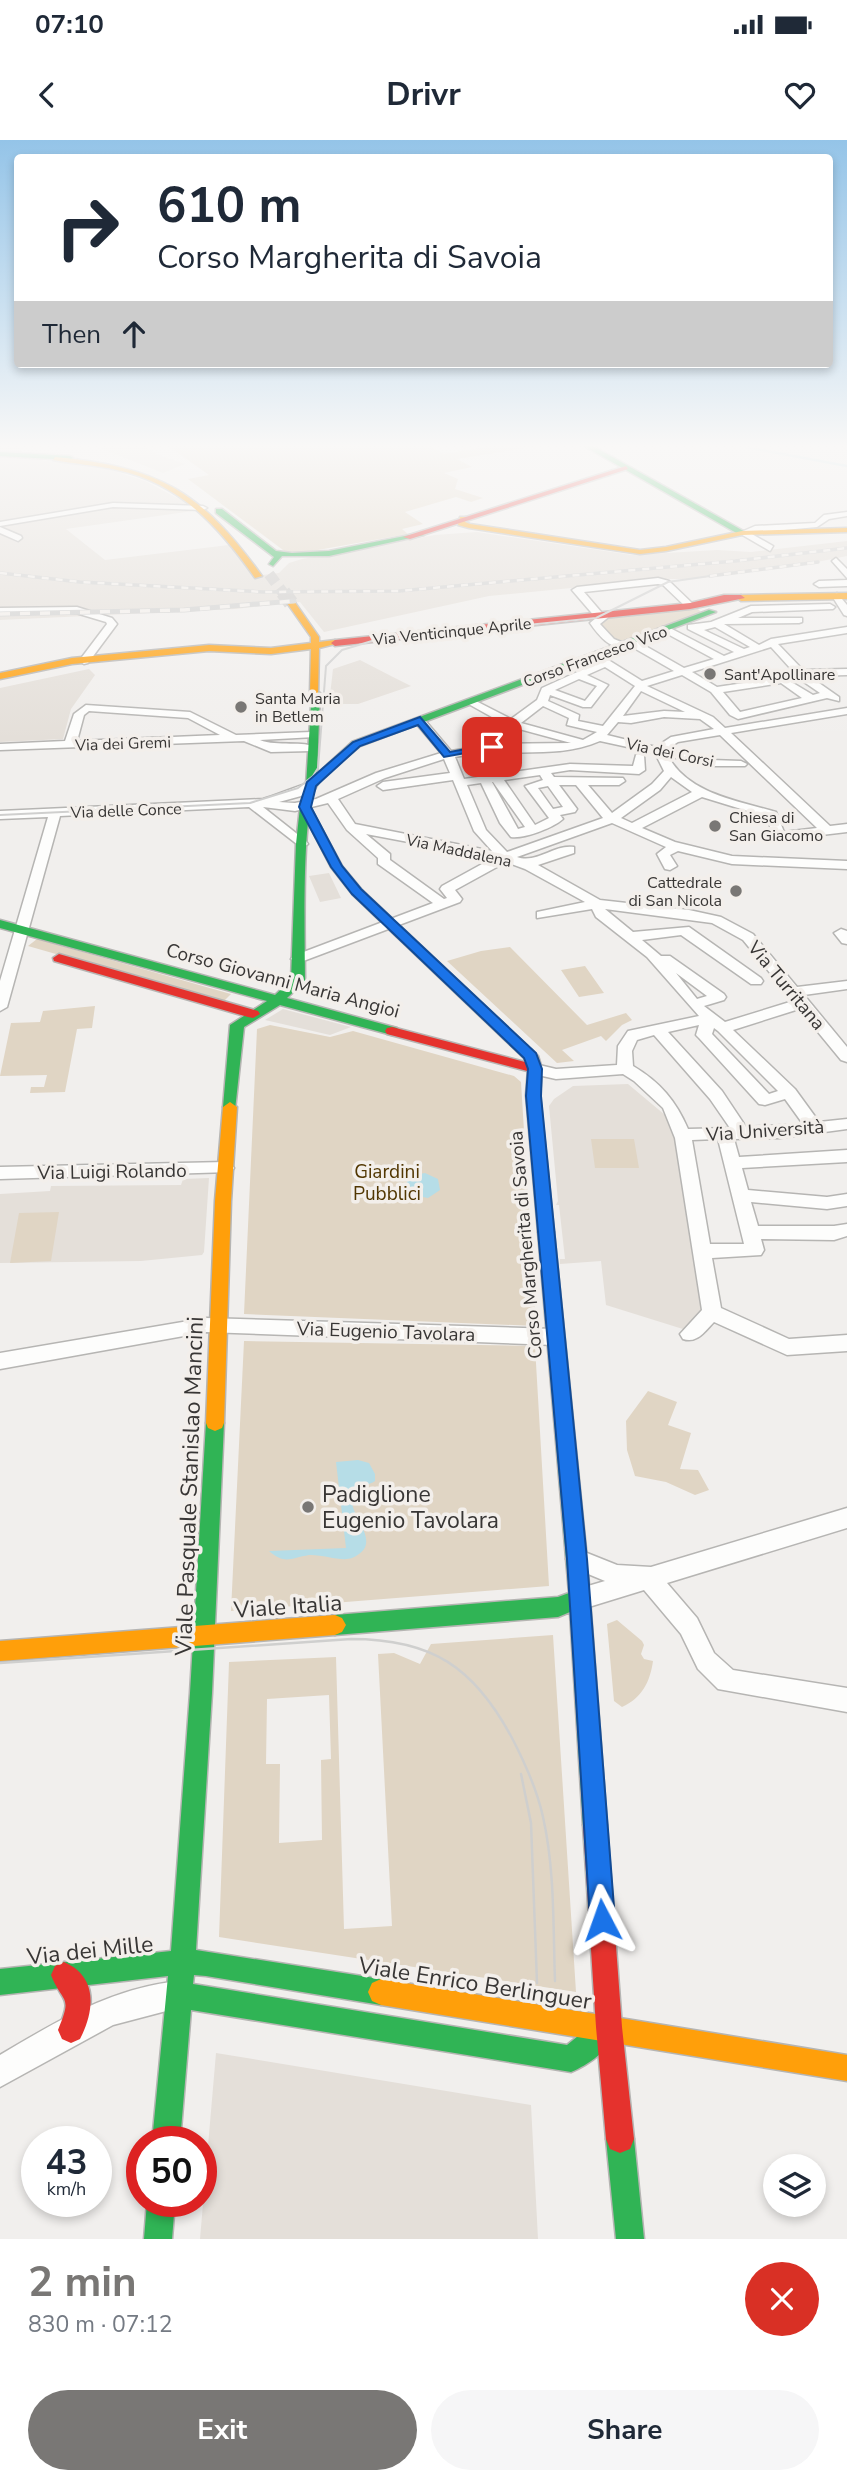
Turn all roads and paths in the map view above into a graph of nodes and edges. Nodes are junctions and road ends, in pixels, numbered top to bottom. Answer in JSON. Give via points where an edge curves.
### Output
{"nodes":[{"id":1,"x":241,"y":544,"type":"edge"},
{"id":2,"x":243,"y":544,"type":"edge"},
{"id":3,"x":367,"y":544,"type":"edge"},
{"id":4,"x":580,"y":544,"type":"edge"},
{"id":5,"x":688,"y":544,"type":"edge"},
{"id":6,"x":763,"y":544,"type":"edge"},
{"id":7,"x":770,"y":548,"type":"dead end"},
{"id":8,"x":836,"y":561,"type":"dead end"},
{"id":9,"x":265,"y":567,"type":"junction"},
{"id":10,"x":847,"y":575,"type":"edge"},
{"id":11,"x":836,"y":599,"type":"edge"},
{"id":12,"x":285,"y":604,"type":"tunnel mouth"},
{"id":13,"x":692,"y":605,"type":"junction"},
{"id":14,"x":777,"y":609,"type":"junction"},
{"id":15,"x":0,"y":611,"type":"edge"},
{"id":16,"x":598,"y":616,"type":"junction"},
{"id":17,"x":715,"y":619,"type":"junction"},
{"id":18,"x":788,"y":621,"type":"junction"},
{"id":19,"x":689,"y":626,"type":"junction"},
{"id":20,"x":666,"y":629,"type":"junction"},
{"id":21,"x":844,"y":630,"type":"edge"},
{"id":22,"x":803,"y":636,"type":"junction"},
{"id":23,"x":627,"y":644,"type":"junction"},
{"id":24,"x":771,"y":644,"type":"junction"},
{"id":25,"x":316,"y":647,"type":"junction"},
{"id":26,"x":758,"y":648,"type":"junction"},
{"id":27,"x":741,"y":652,"type":"junction"},
{"id":28,"x":721,"y":658,"type":"junction"},
{"id":29,"x":599,"y":660,"type":"junction"},
{"id":30,"x":91,"y":661,"type":"junction"},
{"id":31,"x":683,"y":670,"type":"junction"},
{"id":32,"x":847,"y":672,"type":"edge"},
{"id":33,"x":800,"y":673,"type":"junction"},
{"id":34,"x":577,"y":675,"type":"junction"},
{"id":35,"x":667,"y":675,"type":"junction"},
{"id":36,"x":0,"y":676,"type":"edge"},
{"id":37,"x":560,"y":681,"type":"junction"},
{"id":38,"x":0,"y":682,"type":"edge"},
{"id":39,"x":544,"y":682,"type":"junction"},
{"id":40,"x":641,"y":686,"type":"junction"},
{"id":41,"x":713,"y":689,"type":"junction"},
{"id":42,"x":596,"y":695,"type":"junction"},
{"id":43,"x":827,"y":695,"type":"junction"},
{"id":44,"x":811,"y":699,"type":"junction"},
{"id":45,"x":470,"y":702,"type":"junction"},
{"id":46,"x":542,"y":702,"type":"junction"},
{"id":47,"x":847,"y":709,"type":"edge"},
{"id":48,"x":731,"y":711,"type":"junction"},
{"id":49,"x":705,"y":717,"type":"junction"},
{"id":50,"x":613,"y":718,"type":"junction"},
{"id":51,"x":420,"y":720,"type":"junction"},
{"id":52,"x":512,"y":724,"type":"junction"},
{"id":53,"x":723,"y":730,"type":"junction"},
{"id":54,"x":601,"y":733,"type":"junction"},
{"id":55,"x":242,"y":739,"type":"junction"},
{"id":56,"x":311,"y":741,"type":"junction"},
{"id":57,"x":582,"y":743,"type":"junction"},
{"id":58,"x":70,"y":744,"type":"junction"},
{"id":59,"x":0,"y":747,"type":"edge"},
{"id":60,"x":565,"y":750,"type":"junction"},
{"id":61,"x":608,"y":751,"type":"dead end"},
{"id":62,"x":660,"y":753,"type":"junction"},
{"id":63,"x":448,"y":755,"type":"junction"},
{"id":64,"x":640,"y":757,"type":"junction"},
{"id":65,"x":741,"y":764,"type":"dead end"},
{"id":66,"x":670,"y":771,"type":"junction"},
{"id":67,"x":548,"y":773,"type":"junction"},
{"id":68,"x":618,"y":775,"type":"junction"},
{"id":69,"x":491,"y":778,"type":"junction"},
{"id":70,"x":457,"y":779,"type":"junction"},
{"id":71,"x":580,"y":782,"type":"junction"},
{"id":72,"x":311,"y":785,"type":"junction"},
{"id":73,"x":345,"y":790,"type":"junction"},
{"id":74,"x":701,"y":793,"type":"junction"},
{"id":75,"x":332,"y":800,"type":"junction"},
{"id":76,"x":593,"y":800,"type":"junction"},
{"id":77,"x":253,"y":805,"type":"junction"},
{"id":78,"x":305,"y":807,"type":"junction"},
{"id":79,"x":55,"y":813,"type":"junction"},
{"id":80,"x":550,"y":813,"type":"junction"},
{"id":81,"x":1,"y":815,"type":"edge"},
{"id":82,"x":612,"y":819,"type":"junction"},
{"id":83,"x":351,"y":827,"type":"junction"},
{"id":84,"x":536,"y":828,"type":"junction"},
{"id":85,"x":634,"y":828,"type":"junction"},
{"id":86,"x":847,"y":828,"type":"edge"},
{"id":87,"x":828,"y":831,"type":"junction"},
{"id":88,"x":779,"y":836,"type":"junction"},
{"id":89,"x":558,"y":838,"type":"junction"},
{"id":90,"x":302,"y":844,"type":"junction"},
{"id":91,"x":677,"y":846,"type":"junction"},
{"id":92,"x":822,"y":849,"type":"junction"},
{"id":93,"x":569,"y":850,"type":"dead end"},
{"id":94,"x":505,"y":857,"type":"junction"},
{"id":95,"x":781,"y":863,"type":"junction"},
{"id":96,"x":847,"y":863,"type":"edge"},
{"id":97,"x":527,"y":865,"type":"junction"},
{"id":98,"x":670,"y":866,"type":"dead end"},
{"id":99,"x":337,"y":867,"type":"junction"},
{"id":100,"x":301,"y":870,"type":"junction"},
{"id":101,"x":441,"y":903,"type":"junction"},
{"id":102,"x":596,"y":904,"type":"junction"},
{"id":103,"x":542,"y":915,"type":"dead end"},
{"id":104,"x":391,"y":923,"type":"junction"},
{"id":105,"x":0,"y":924,"type":"edge"},
{"id":106,"x":741,"y":932,"type":"junction"},
{"id":107,"x":629,"y":937,"type":"junction"},
{"id":108,"x":21,"y":944,"type":"edge"},
{"id":109,"x":707,"y":945,"type":"junction"},
{"id":110,"x":652,"y":954,"type":"junction"},
{"id":111,"x":299,"y":959,"type":"junction"},
{"id":112,"x":755,"y":981,"type":"dead end"},
{"id":113,"x":847,"y":985,"type":"edge"},
{"id":114,"x":799,"y":997,"type":"junction"},
{"id":115,"x":276,"y":1001,"type":"junction"},
{"id":116,"x":694,"y":1004,"type":"junction"},
{"id":117,"x":0,"y":1007,"type":"edge"},
{"id":118,"x":253,"y":1014,"type":"junction"},
{"id":119,"x":716,"y":1024,"type":"junction"},
{"id":120,"x":657,"y":1029,"type":"junction"},
{"id":121,"x":847,"y":1057,"type":"edge"},
{"id":122,"x":535,"y":1069,"type":"junction"},
{"id":123,"x":626,"y":1069,"type":"junction"},
{"id":124,"x":770,"y":1075,"type":"junction"},
{"id":125,"x":750,"y":1081,"type":"junction"},
{"id":126,"x":789,"y":1093,"type":"junction"},
{"id":127,"x":847,"y":1124,"type":"edge"},
{"id":128,"x":816,"y":1128,"type":"junction"},
{"id":129,"x":734,"y":1134,"type":"junction"},
{"id":130,"x":682,"y":1135,"type":"junction"},
{"id":131,"x":847,"y":1156,"type":"edge"},
{"id":132,"x":733,"y":1163,"type":"junction"},
{"id":133,"x":225,"y":1168,"type":"junction"},
{"id":134,"x":0,"y":1174,"type":"edge"},
{"id":135,"x":741,"y":1195,"type":"junction"},
{"id":136,"x":847,"y":1200,"type":"edge"},
{"id":137,"x":847,"y":1230,"type":"edge"},
{"id":138,"x":752,"y":1232,"type":"junction"},
{"id":139,"x":704,"y":1256,"type":"junction"},
{"id":140,"x":712,"y":1312,"type":"junction"},
{"id":141,"x":218,"y":1326,"type":"junction"},
{"id":142,"x":690,"y":1334,"type":"dead end"},
{"id":143,"x":554,"y":1337,"type":"junction"},
{"id":144,"x":847,"y":1343,"type":"edge"},
{"id":145,"x":0,"y":1361,"type":"edge"},
{"id":146,"x":847,"y":1518,"type":"edge"},
{"id":147,"x":577,"y":1559,"type":"junction"},
{"id":148,"x":647,"y":1576,"type":"junction"},
{"id":149,"x":579,"y":1599,"type":"junction"},
{"id":150,"x":206,"y":1635,"type":"junction"},
{"id":151,"x":0,"y":1651,"type":"edge"},
{"id":152,"x":847,"y":1700,"type":"edge"},
{"id":153,"x":184,"y":1962,"type":"junction"},
{"id":154,"x":64,"y":1975,"type":"junction"},
{"id":155,"x":0,"y":1982,"type":"edge"},
{"id":156,"x":179,"y":1995,"type":"junction"},
{"id":157,"x":609,"y":2027,"type":"junction"},
{"id":158,"x":71,"y":2030,"type":"junction"},
{"id":159,"x":847,"y":2068,"type":"edge"},
{"id":160,"x":0,"y":2072,"type":"edge"},
{"id":161,"x":167,"y":2126,"type":"edge"},
{"id":162,"x":160,"y":2217,"type":"edge"},
{"id":163,"x":158,"y":2239,"type":"edge"},
{"id":164,"x":630,"y":2239,"type":"edge"}],
"edges":[{"from":1,"to":9,"type":"main road"},
{"from":2,"to":9,"type":"main road"},
{"from":3,"to":9,"type":"main road"},
{"from":4,"to":5,"type":"main road","via":[[633,552],[667,551]]},
{"from":6,"to":7,"type":"street"},
{"from":8,"to":10,"type":"street"},
{"from":11,"to":13,"type":"main road","name":"Corso Francesco Vico","via":[[724,598]]},
{"from":11,"to":14,"type":"street"},
{"from":11,"to":17,"type":"main road","name":"Corso Francesco Vico","via":[[742,602]]},
{"from":11,"to":18,"type":"street"},
{"from":11,"to":21,"type":"street"},
{"from":12,"to":25,"type":"main road","via":[[315,637]]},
{"from":13,"to":16,"type":"main road","name":"Corso Francesco Vico"},
{"from":13,"to":16,"type":"street","via":[[658,581],[577,590]]},
{"from":13,"to":17,"type":"main road","via":[[706,608]]},
{"from":14,"to":17,"type":"street","via":[[751,609]]},
{"from":14,"to":18,"type":"street"},
{"from":15,"to":30,"type":"street","via":[[77,610],[109,620],[112,624]]},
{"from":16,"to":23,"type":"street","via":[[596,625],[611,641]]},
{"from":16,"to":25,"type":"main road","name":"Via Venticinque Aprile"},
{"from":17,"to":18,"type":"street"},
{"from":17,"to":19,"type":"main road","name":"Corso Francesco Vico"},
{"from":17,"to":26,"type":"street"},
{"from":18,"to":22,"type":"street"},
{"from":19,"to":20,"type":"main road","name":"Corso Francesco Vico"},
{"from":19,"to":27,"type":"street"},
{"from":20,"to":23,"type":"main road","name":"Corso Francesco Vico"},
{"from":20,"to":28,"type":"street"},
{"from":21,"to":22,"type":"street"},
{"from":22,"to":24,"type":"street"},
{"from":23,"to":29,"type":"main road","name":"Corso Francesco Vico"},
{"from":23,"to":31,"type":"street"},
{"from":24,"to":26,"type":"street"},
{"from":24,"to":33,"type":"street"},
{"from":25,"to":30,"type":"main road","name":"Via Venticinque Aprile","via":[[271,651],[209,648]]},
{"from":25,"to":56,"type":"main road","name":"Viale Pasquale Stanislao Mancini"},
{"from":26,"to":27,"type":"street"},
{"from":27,"to":28,"type":"street"},
{"from":28,"to":31,"type":"street"},
{"from":29,"to":34,"type":"street","name":"Corso Francesco Vico"},
{"from":29,"to":39,"type":"main road","name":"Corso Francesco Vico"},
{"from":29,"to":40,"type":"street"},
{"from":30,"to":36,"type":"main road","via":[[51,664]]},
{"from":30,"to":38,"type":"main road"},
{"from":31,"to":35,"type":"street"},
{"from":31,"to":41,"type":"street"},
{"from":32,"to":33,"type":"street"},
{"from":33,"to":43,"type":"street"},
{"from":34,"to":37,"type":"street","name":"Corso Francesco Vico"},
{"from":34,"to":42,"type":"street","via":[[603,684]]},
{"from":35,"to":40,"type":"street"},
{"from":35,"to":41,"type":"street","via":[[699,691]]},
{"from":37,"to":39,"type":"street","name":"Corso Francesco Vico"},
{"from":37,"to":42,"type":"street"},
{"from":39,"to":42,"type":"street","via":[[587,705]]},
{"from":39,"to":45,"type":"main road","name":"Corso Francesco Vico"},
{"from":39,"to":46,"type":"street"},
{"from":40,"to":49,"type":"street"},
{"from":40,"to":50,"type":"street"},
{"from":41,"to":44,"type":"street","via":[[783,680]]},
{"from":41,"to":48,"type":"street"},
{"from":43,"to":44,"type":"street"},
{"from":43,"to":47,"type":"street"},
{"from":44,"to":48,"type":"street","via":[[738,716]]},
{"from":45,"to":51,"type":"main road","name":"Corso Francesco Vico"},
{"from":45,"to":52,"type":"street"},
{"from":46,"to":52,"type":"street"},
{"from":46,"to":54,"type":"street","name":"Via dei Corsi","via":[[575,717],[570,723]]},
{"from":47,"to":53,"type":"street"},
{"from":48,"to":49,"type":"street"},
{"from":49,"to":50,"type":"street"},
{"from":49,"to":53,"type":"street"},
{"from":50,"to":54,"type":"street"},
{"from":51,"to":63,"type":"street"},
{"from":51,"to":72,"type":"main road","name":"Corso Francesco Vico","via":[[356,744]]},
{"from":52,"to":57,"type":"street"},
{"from":53,"to":62,"type":"street","via":[[675,739]]},
{"from":53,"to":87,"type":"street"},
{"from":54,"to":57,"type":"street"},
{"from":54,"to":62,"type":"street","name":"Via dei Corsi"},
{"from":55,"to":56,"type":"street","name":"Via dei Gremi","via":[[271,749]]},
{"from":55,"to":58,"type":"street","name":"Via dei Gremi"},
{"from":55,"to":58,"type":"street","via":[[190,715],[86,708],[79,714]]},
{"from":56,"to":72,"type":"main road","name":"Viale Pasquale Stanislao Mancini"},
{"from":57,"to":60,"type":"street"},
{"from":58,"to":59,"type":"street","name":"Via dei Gremi"},
{"from":60,"to":63,"type":"street","via":[[492,747]]},
{"from":60,"to":67,"type":"street"},
{"from":61,"to":64,"type":"street"},
{"from":62,"to":64,"type":"street"},
{"from":62,"to":65,"type":"street","name":"Via dei Corsi"},
{"from":62,"to":66,"type":"street"},
{"from":63,"to":70,"type":"street"},
{"from":63,"to":73,"type":"street"},
{"from":64,"to":68,"type":"street","via":[[639,770]]},
{"from":66,"to":74,"type":"street"},
{"from":66,"to":82,"type":"street"},
{"from":67,"to":68,"type":"street"},
{"from":67,"to":69,"type":"street"},
{"from":67,"to":71,"type":"street"},
{"from":67,"to":80,"type":"street","via":[[531,786]]},
{"from":67,"to":80,"type":"street","via":[[571,809]]},
{"from":68,"to":71,"type":"street"},
{"from":68,"to":76,"type":"street","via":[[619,789]]},
{"from":69,"to":70,"type":"street"},
{"from":69,"to":84,"type":"street","via":[[506,823],[515,834]]},
{"from":70,"to":73,"type":"street"},
{"from":70,"to":94,"type":"street","via":[[480,831]]},
{"from":71,"to":76,"type":"street"},
{"from":72,"to":77,"type":"street"},
{"from":72,"to":78,"type":"main road","name":"Viale Pasquale Stanislao Mancini"},
{"from":73,"to":75,"type":"street"},
{"from":74,"to":85,"type":"street"},
{"from":74,"to":88,"type":"street","via":[[772,815]]},
{"from":75,"to":78,"type":"street"},
{"from":75,"to":83,"type":"street"},
{"from":76,"to":82,"type":"street"},
{"from":77,"to":78,"type":"street"},
{"from":77,"to":79,"type":"street","name":"Via delle Conce"},
{"from":77,"to":90,"type":"street"},
{"from":78,"to":90,"type":"main road","name":"Viale Pasquale Stanislao Mancini"},
{"from":78,"to":99,"type":"main road"},
{"from":79,"to":81,"type":"street","name":"Via delle Conce"},
{"from":79,"to":108,"type":"street"},
{"from":80,"to":84,"type":"street","via":[[557,820]]},
{"from":82,"to":85,"type":"street"},
{"from":82,"to":89,"type":"street"},
{"from":83,"to":94,"type":"street","name":"Via Maddalena"},
{"from":83,"to":101,"type":"street","via":[[385,857],[383,861]]},
{"from":84,"to":89,"type":"street"},
{"from":85,"to":91,"type":"street"},
{"from":86,"to":87,"type":"street"},
{"from":87,"to":92,"type":"street"},
{"from":88,"to":92,"type":"street"},
{"from":88,"to":95,"type":"street"},
{"from":89,"to":94,"type":"street"},
{"from":90,"to":100,"type":"main road","name":"Viale Pasquale Stanislao Mancini"},
{"from":91,"to":95,"type":"street","via":[[732,860]]},
{"from":91,"to":98,"type":"street","via":[[663,854]]},
{"from":92,"to":95,"type":"street"},
{"from":92,"to":96,"type":"street"},
{"from":93,"to":97,"type":"street"},
{"from":94,"to":97,"type":"street","name":"Via Maddalena"},
{"from":94,"to":101,"type":"street","via":[[447,889],[455,899]]},
{"from":97,"to":102,"type":"street","name":"Via Maddalena"},
{"from":99,"to":100,"type":"main road","via":[[309,864]]},
{"from":99,"to":104,"type":"main road"},
{"from":100,"to":111,"type":"main road","name":"Viale Pasquale Stanislao Mancini"},
{"from":101,"to":104,"type":"street"},
{"from":102,"to":103,"type":"street"},
{"from":102,"to":106,"type":"street","name":"Via Turritana","via":[[689,914]]},
{"from":102,"to":107,"type":"street","name":"Via Maddalena","via":[[601,914]]},
{"from":104,"to":111,"type":"street"},
{"from":104,"to":122,"type":"main road","via":[[531,1056]]},
{"from":105,"to":108,"type":"main road","name":"Corso Giovanni Maria Angioi"},
{"from":106,"to":109,"type":"street"},
{"from":106,"to":114,"type":"street","name":"Via Turritana"},
{"from":107,"to":109,"type":"street","via":[[684,930]]},
{"from":107,"to":110,"type":"street","name":"Via Maddalena"},
{"from":108,"to":115,"type":"main road","name":"Corso Giovanni Maria Angioi"},
{"from":108,"to":117,"type":"street"},
{"from":108,"to":118,"type":"main road","name":"Corso Giovanni Maria Angioi"},
{"from":109,"to":112,"type":"street"},
{"from":110,"to":116,"type":"street","name":"Via Maddalena"},
{"from":110,"to":116,"type":"street","via":[[719,997]]},
{"from":111,"to":115,"type":"main road","name":"Viale Pasquale Stanislao Mancini","via":[[298,981]]},
{"from":113,"to":114,"type":"street"},
{"from":114,"to":119,"type":"street"},
{"from":114,"to":121,"type":"street","name":"Via Turritana"},
{"from":115,"to":118,"type":"main road","name":"Viale Pasquale Stanislao Mancini"},
{"from":115,"to":122,"type":"main road","name":"Corso Giovanni Maria Angioi"},
{"from":116,"to":119,"type":"street","name":"Via Maddalena"},
{"from":118,"to":133,"type":"main road","name":"Viale Pasquale Stanislao Mancini","via":[[237,1025]]},
{"from":119,"to":120,"type":"street"},
{"from":119,"to":124,"type":"street","name":"Via Maddalena"},
{"from":119,"to":125,"type":"street","via":[[704,1035]]},
{"from":120,"to":123,"type":"street","via":[[630,1037],[622,1059]]},
{"from":120,"to":129,"type":"street","via":[[716,1095]]},
{"from":122,"to":123,"type":"street","via":[[556,1074]]},
{"from":122,"to":143,"type":"main road","name":"Corso Margherita di Savoia","via":[[533,1096]]},
{"from":123,"to":130,"type":"street","via":[[670,1106]]},
{"from":124,"to":125,"type":"street"},
{"from":124,"to":126,"type":"street","name":"Via Maddalena"},
{"from":125,"to":126,"type":"street","via":[[765,1100]]},
{"from":126,"to":128,"type":"street","name":"Via Maddalena"},
{"from":127,"to":128,"type":"street","name":"Via Università"},
{"from":128,"to":129,"type":"street","name":"Via Università"},
{"from":129,"to":130,"type":"street","name":"Via Università"},
{"from":129,"to":132,"type":"street"},
{"from":130,"to":139,"type":"street"},
{"from":131,"to":132,"type":"street"},
{"from":132,"to":135,"type":"street"},
{"from":133,"to":134,"type":"street","name":"Via Luigi Rolando"},
{"from":133,"to":141,"type":"main road","name":"Viale Pasquale Stanislao Mancini"},
{"from":135,"to":136,"type":"street"},
{"from":135,"to":138,"type":"street"},
{"from":137,"to":138,"type":"street"},
{"from":138,"to":139,"type":"street","via":[[755,1250]]},
{"from":139,"to":140,"type":"street"},
{"from":140,"to":142,"type":"street"},
{"from":140,"to":144,"type":"street","via":[[787,1347]]},
{"from":141,"to":143,"type":"street","name":"Via Eugenio Tavolara"},
{"from":141,"to":145,"type":"street","name":"Via Eugenio Tavolara"},
{"from":141,"to":150,"type":"main road","name":"Viale Pasquale Stanislao Mancini"},
{"from":143,"to":147,"type":"main road","name":"Corso Margherita di Savoia"},
{"from":146,"to":148,"type":"street"},
{"from":147,"to":148,"type":"street","via":[[617,1575]]},
{"from":147,"to":149,"type":"main road","name":"Corso Margherita di Savoia"},
{"from":148,"to":149,"type":"street"},
{"from":148,"to":152,"type":"street","via":[[689,1626],[714,1671],[727,1681]]},
{"from":149,"to":150,"type":"main road","name":"Viale Italia","via":[[558,1607]]},
{"from":149,"to":157,"type":"main road","name":"Corso Margherita di Savoia"},
{"from":150,"to":151,"type":"main road","name":"Viale Italia"},
{"from":150,"to":153,"type":"main road","name":"Viale Pasquale Stanislao Mancini"},
{"from":153,"to":154,"type":"main road","name":"Via dei Mille"},
{"from":153,"to":156,"type":"main road","name":"Viale Pasquale Stanislao Mancini"},
{"from":153,"to":157,"type":"main road","name":"Viale Enrico Berlinguer"},
{"from":154,"to":155,"type":"main road","name":"Via dei Mille"},
{"from":154,"to":158,"type":"main road","via":[[81,1997],[79,2016]]},
{"from":156,"to":157,"type":"main road","name":"Viale Enrico Berlinguer","via":[[571,2059]]},
{"from":156,"to":158,"type":"street","via":[[137,2001]]},
{"from":156,"to":161,"type":"main road","name":"Viale Pasquale Stanislao Mancini"},
{"from":157,"to":159,"type":"main road"},
{"from":157,"to":164,"type":"main road","name":"Corso Margherita di Savoia"},
{"from":158,"to":160,"type":"street"},
{"from":162,"to":163,"type":"main road"}]}
